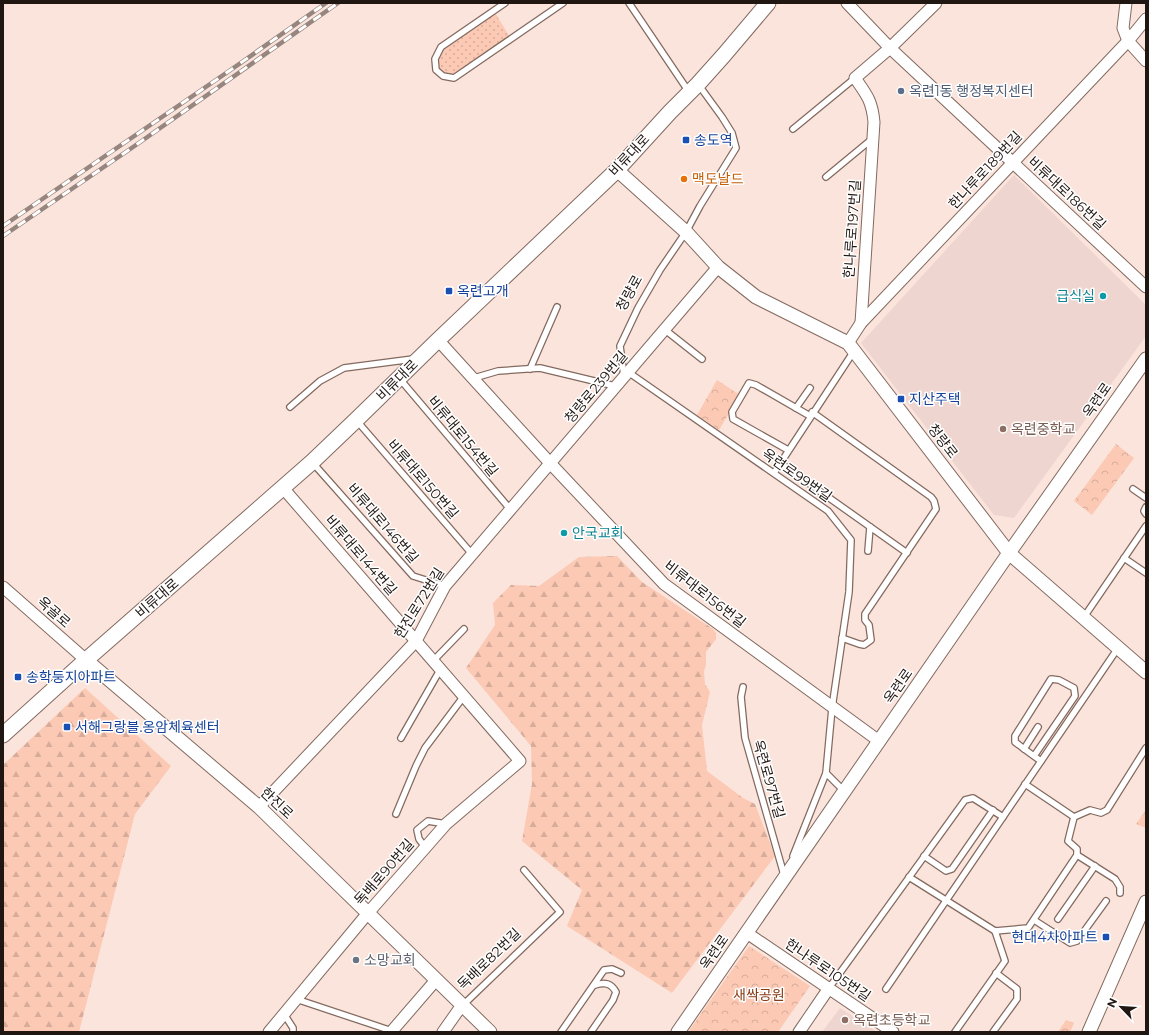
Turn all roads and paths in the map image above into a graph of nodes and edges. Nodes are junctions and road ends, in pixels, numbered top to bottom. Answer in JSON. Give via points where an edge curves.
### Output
{"nodes":[{"id":1,"x":505,"y":3,"type":"edge"},
{"id":2,"x":563,"y":3,"type":"edge"},
{"id":3,"x":629,"y":3,"type":"edge"},
{"id":4,"x":768,"y":3,"type":"edge"},
{"id":5,"x":846,"y":3,"type":"edge"},
{"id":6,"x":936,"y":3,"type":"edge"},
{"id":7,"x":1126,"y":3,"type":"edge"},
{"id":8,"x":1146,"y":19,"type":"edge"},
{"id":9,"x":1128,"y":41,"type":"junction"},
{"id":10,"x":890,"y":48,"type":"junction"},
{"id":11,"x":1146,"y":61,"type":"edge"},
{"id":12,"x":855,"y":78,"type":"junction"},
{"id":13,"x":693,"y":88,"type":"junction"},
{"id":14,"x":793,"y":129,"type":"dead end"},
{"id":15,"x":874,"y":137,"type":"junction"},
{"id":16,"x":1013,"y":162,"type":"junction"},
{"id":17,"x":617,"y":170,"type":"junction"},
{"id":18,"x":826,"y":177,"type":"dead end"},
{"id":19,"x":686,"y":232,"type":"junction"},
{"id":20,"x":718,"y":267,"type":"junction"},
{"id":21,"x":1146,"y":287,"type":"edge"},
{"id":22,"x":558,"y":307,"type":"dead end"},
{"id":23,"x":861,"y":323,"type":"junction"},
{"id":24,"x":664,"y":329,"type":"junction"},
{"id":25,"x":438,"y":340,"type":"junction"},
{"id":26,"x":851,"y":347,"type":"junction"},
{"id":27,"x":419,"y":358,"type":"junction"},
{"id":28,"x":702,"y":359,"type":"dead end"},
{"id":29,"x":1146,"y":359,"type":"edge"},
{"id":30,"x":530,"y":369,"type":"junction"},
{"id":31,"x":626,"y":374,"type":"junction"},
{"id":32,"x":398,"y":378,"type":"junction"},
{"id":33,"x":474,"y":378,"type":"junction"},
{"id":34,"x":614,"y":386,"type":"junction"},
{"id":35,"x":810,"y":388,"type":"dead end"},
{"id":36,"x":290,"y":407,"type":"dead end"},
{"id":37,"x":796,"y":408,"type":"junction"},
{"id":38,"x":811,"y":414,"type":"junction"},
{"id":39,"x":356,"y":420,"type":"junction"},
{"id":40,"x":788,"y":450,"type":"junction"},
{"id":41,"x":312,"y":462,"type":"junction"},
{"id":42,"x":550,"y":463,"type":"junction"},
{"id":43,"x":780,"y":463,"type":"junction"},
{"id":44,"x":774,"y":473,"type":"junction"},
{"id":45,"x":283,"y":488,"type":"junction"},
{"id":46,"x":1133,"y":489,"type":"dead end"},
{"id":47,"x":1146,"y":498,"type":"edge"},
{"id":48,"x":1146,"y":508,"type":"edge"},
{"id":49,"x":510,"y":509,"type":"junction"},
{"id":50,"x":1146,"y":514,"type":"edge"},
{"id":51,"x":870,"y":527,"type":"junction"},
{"id":52,"x":1146,"y":528,"type":"edge"},
{"id":53,"x":868,"y":551,"type":"dead end"},
{"id":54,"x":907,"y":553,"type":"junction"},
{"id":55,"x":1009,"y":553,"type":"junction"},
{"id":56,"x":472,"y":554,"type":"junction"},
{"id":57,"x":1124,"y":558,"type":"junction"},
{"id":58,"x":1146,"y":573,"type":"edge"},
{"id":59,"x":445,"y":586,"type":"junction"},
{"id":60,"x":3,"y":587,"type":"edge"},
{"id":61,"x":1084,"y":618,"type":"junction"},
{"id":62,"x":464,"y":629,"type":"dead end"},
{"id":63,"x":842,"y":638,"type":"junction"},
{"id":64,"x":416,"y":641,"type":"junction"},
{"id":65,"x":1118,"y":648,"type":"junction"},
{"id":66,"x":86,"y":660,"type":"junction"},
{"id":67,"x":433,"y":661,"type":"junction"},
{"id":68,"x":440,"y":670,"type":"junction"},
{"id":69,"x":1146,"y":672,"type":"edge"},
{"id":70,"x":743,"y":687,"type":"dead end"},
{"id":71,"x":464,"y":696,"type":"junction"},
{"id":72,"x":832,"y":708,"type":"junction"},
{"id":73,"x":1038,"y":727,"type":"dead end"},
{"id":74,"x":3,"y":735,"type":"edge"},
{"id":75,"x":401,"y":738,"type":"dead end"},
{"id":76,"x":878,"y":741,"type":"junction"},
{"id":77,"x":1146,"y":748,"type":"edge"},
{"id":78,"x":1024,"y":749,"type":"junction"},
{"id":79,"x":1034,"y":756,"type":"junction"},
{"id":80,"x":520,"y":760,"type":"joint"},
{"id":81,"x":1041,"y":761,"type":"junction"},
{"id":82,"x":826,"y":773,"type":"junction"},
{"id":83,"x":1025,"y":784,"type":"junction"},
{"id":84,"x":844,"y":791,"type":"junction"},
{"id":85,"x":259,"y":807,"type":"junction"},
{"id":86,"x":992,"y":810,"type":"junction"},
{"id":87,"x":396,"y":814,"type":"dead end"},
{"id":88,"x":1074,"y":816,"type":"junction"},
{"id":89,"x":1003,"y":817,"type":"junction"},
{"id":90,"x":446,"y":824,"type":"junction"},
{"id":91,"x":425,"y":847,"type":"junction"},
{"id":92,"x":1077,"y":855,"type":"junction"},
{"id":93,"x":924,"y":856,"type":"junction"},
{"id":94,"x":1095,"y":866,"type":"junction"},
{"id":95,"x":524,"y":870,"type":"dead end"},
{"id":96,"x":785,"y":876,"type":"junction"},
{"id":97,"x":909,"y":877,"type":"junction"},
{"id":98,"x":1120,"y":893,"type":"dead end"},
{"id":99,"x":946,"y":900,"type":"junction"},
{"id":100,"x":1106,"y":901,"type":"dead end"},
{"id":101,"x":1144,"y":910,"type":"edge"},
{"id":102,"x":368,"y":913,"type":"junction"},
{"id":103,"x":1058,"y":919,"type":"dead end"},
{"id":104,"x":1034,"y":920,"type":"junction"},
{"id":105,"x":995,"y":931,"type":"junction"},
{"id":106,"x":747,"y":933,"type":"junction"},
{"id":107,"x":621,"y":973,"type":"dead end"},
{"id":108,"x":996,"y":973,"type":"junction"},
{"id":109,"x":436,"y":980,"type":"junction"},
{"id":110,"x":595,"y":985,"type":"junction"},
{"id":111,"x":829,"y":988,"type":"junction"},
{"id":112,"x":886,"y":989,"type":"dead end"},
{"id":113,"x":296,"y":999,"type":"junction"},
{"id":114,"x":462,"y":1005,"type":"junction"},
{"id":115,"x":284,"y":1014,"type":"junction"},
{"id":116,"x":269,"y":1032,"type":"edge"},
{"id":117,"x":293,"y":1032,"type":"edge"},
{"id":118,"x":391,"y":1032,"type":"edge"},
{"id":119,"x":443,"y":1032,"type":"edge"},
{"id":120,"x":490,"y":1032,"type":"edge"},
{"id":121,"x":561,"y":1032,"type":"edge"},
{"id":122,"x":591,"y":1032,"type":"edge"},
{"id":123,"x":678,"y":1032,"type":"edge"},
{"id":124,"x":799,"y":1032,"type":"edge"},
{"id":125,"x":893,"y":1032,"type":"edge"},
{"id":126,"x":955,"y":1032,"type":"edge"},
{"id":127,"x":993,"y":1032,"type":"edge"},
{"id":128,"x":1089,"y":1032,"type":"edge"}],
"edges":[{"from":1,"to":2,"type":"lane","via":[[441,47],[435,59],[436,70],[443,76],[454,78]]},
{"from":3,"to":13,"type":"lane"},
{"from":4,"to":13,"type":"main road","name":"비류대로"},
{"from":5,"to":10,"type":"street","name":"비류대로186번길"},
{"from":6,"to":10,"type":"street"},
{"from":7,"to":9,"type":"street","via":[[1123,28]]},
{"from":8,"to":9,"type":"street","name":"한나루로189번길"},
{"from":9,"to":11,"type":"street"},
{"from":9,"to":16,"type":"street","name":"한나루로189번길"},
{"from":10,"to":12,"type":"street"},
{"from":10,"to":16,"type":"street","name":"비류대로186번길"},
{"from":12,"to":14,"type":"lane"},
{"from":12,"to":15,"type":"street","name":"한나루로197번길","via":[[869,98]]},
{"from":13,"to":17,"type":"main road","name":"비류대로"},
{"from":13,"to":19,"type":"lane","via":[[722,117],[732,133],[736,148]]},
{"from":15,"to":18,"type":"lane","name":"한나루로197번길"},
{"from":15,"to":23,"type":"street","name":"한나루로197번길"},
{"from":16,"to":21,"type":"street","name":"비류대로186번길"},
{"from":16,"to":23,"type":"street","name":"한나루로189번길"},
{"from":17,"to":19,"type":"street","name":"청량로"},
{"from":17,"to":25,"type":"main road","name":"비류대로"},
{"from":19,"to":20,"type":"street","name":"청량로"},
{"from":19,"to":31,"type":"lane","name":"청량로","via":[[660,270],[620,346]]},
{"from":20,"to":24,"type":"street","name":"청량로239번길"},
{"from":20,"to":26,"type":"street","name":"청량로","via":[[756,298]]},
{"from":22,"to":30,"type":"lane"},
{"from":23,"to":26,"type":"street","name":"한나루로189번길"},
{"from":24,"to":28,"type":"lane"},
{"from":24,"to":31,"type":"street","name":"청량로239번길"},
{"from":25,"to":27,"type":"main road","name":"비류대로"},
{"from":25,"to":33,"type":"street","name":"비류대로156번길"},
{"from":26,"to":38,"type":"lane"},
{"from":26,"to":55,"type":"street","name":"청량로"},
{"from":27,"to":32,"type":"main road","name":"비류대로"},
{"from":27,"to":36,"type":"lane","via":[[344,368],[320,381]]},
{"from":29,"to":55,"type":"street","name":"옥련로"},
{"from":30,"to":33,"type":"lane","name":"청량로239번길","via":[[498,371]]},
{"from":30,"to":34,"type":"lane","name":"청량로239번길","via":[[540,368]]},
{"from":31,"to":34,"type":"street","name":"청량로239번길"},
{"from":31,"to":44,"type":"lane","name":"옥련로99번길"},
{"from":32,"to":39,"type":"main road","name":"비류대로"},
{"from":32,"to":49,"type":"lane","name":"비류대로154번길"},
{"from":33,"to":42,"type":"street","name":"비류대로156번길"},
{"from":34,"to":42,"type":"street","name":"청량로239번길"},
{"from":35,"to":37,"type":"lane"},
{"from":37,"to":38,"type":"lane"},
{"from":37,"to":40,"type":"lane","via":[[749,383],[732,412],[733,419]]},
{"from":38,"to":40,"type":"lane"},
{"from":38,"to":54,"type":"lane","via":[[934,501],[936,509]]},
{"from":39,"to":41,"type":"main road","name":"비류대로"},
{"from":39,"to":56,"type":"lane","name":"비류대로150번길"},
{"from":40,"to":43,"type":"lane"},
{"from":41,"to":45,"type":"main road","name":"비류대로"},
{"from":41,"to":59,"type":"lane","name":"비류대로146번길","via":[[413,576]]},
{"from":42,"to":49,"type":"street","name":"한진로72번길"},
{"from":42,"to":72,"type":"street","name":"비류대로156번길","via":[[664,584]]},
{"from":43,"to":44,"type":"lane"},
{"from":43,"to":51,"type":"lane"},
{"from":44,"to":63,"type":"lane","name":"옥련로99번길","via":[[828,511],[851,540],[849,592]]},
{"from":45,"to":64,"type":"street","name":"비류대로144번길"},
{"from":45,"to":66,"type":"main road","name":"비류대로"},
{"from":46,"to":47,"type":"lane"},
{"from":48,"to":50,"type":"lane"},
{"from":49,"to":56,"type":"street","name":"한진로72번길"},
{"from":51,"to":53,"type":"lane"},
{"from":51,"to":54,"type":"lane"},
{"from":52,"to":57,"type":"lane"},
{"from":54,"to":63,"type":"lane","via":[[865,614],[871,640],[864,645]]},
{"from":55,"to":61,"type":"street","name":"청량로"},
{"from":55,"to":76,"type":"street","name":"옥련로"},
{"from":56,"to":59,"type":"street","name":"한진로72번길"},
{"from":57,"to":58,"type":"lane"},
{"from":57,"to":61,"type":"lane"},
{"from":59,"to":64,"type":"street","name":"한진로72번길"},
{"from":60,"to":66,"type":"street","name":"옥골로"},
{"from":61,"to":65,"type":"street","name":"청량로"},
{"from":62,"to":67,"type":"lane"},
{"from":63,"to":72,"type":"lane","name":"옥련로99번길"},
{"from":64,"to":67,"type":"street","name":"비류대로144번길"},
{"from":64,"to":85,"type":"street","name":"한진로72번길"},
{"from":65,"to":69,"type":"street","name":"청량로"},
{"from":65,"to":81,"type":"lane"},
{"from":66,"to":74,"type":"main road","name":"비류대로"},
{"from":66,"to":85,"type":"street","name":"한진로"},
{"from":67,"to":68,"type":"street","name":"비류대로144번길"},
{"from":68,"to":71,"type":"street","name":"비류대로144번길"},
{"from":68,"to":75,"type":"lane"},
{"from":70,"to":96,"type":"lane","name":"옥련로97번길","via":[[741,697],[745,738]]},
{"from":71,"to":80,"type":"street","name":"비류대로144번길"},
{"from":71,"to":87,"type":"lane","via":[[425,748]]},
{"from":72,"to":76,"type":"street","name":"비류대로156번길"},
{"from":72,"to":82,"type":"lane","name":"옥련로99번길"},
{"from":73,"to":78,"type":"lane"},
{"from":76,"to":84,"type":"street","name":"옥련로"},
{"from":77,"to":88,"type":"lane","via":[[1107,810],[1101,813],[1090,810]]},
{"from":78,"to":79,"type":"lane"},
{"from":78,"to":79,"type":"lane","via":[[1015,742],[1014,736],[1052,679],[1074,688],[1076,696]]},
{"from":79,"to":81,"type":"lane"},
{"from":80,"to":90,"type":"street","name":"독배로90번길"},
{"from":81,"to":83,"type":"lane"},
{"from":82,"to":84,"type":"lane"},
{"from":82,"to":96,"type":"lane","name":"옥련로99번길"},
{"from":83,"to":88,"type":"lane"},
{"from":83,"to":89,"type":"lane"},
{"from":84,"to":96,"type":"street","name":"옥련로"},
{"from":85,"to":102,"type":"street","name":"한진로"},
{"from":86,"to":89,"type":"lane"},
{"from":86,"to":93,"type":"lane","via":[[973,798],[965,800]]},
{"from":86,"to":93,"type":"lane","via":[[952,869],[946,871]]},
{"from":88,"to":92,"type":"lane","via":[[1068,841],[1077,849]]},
{"from":89,"to":99,"type":"lane"},
{"from":90,"to":91,"type":"street","name":"독배로90번길"},
{"from":90,"to":91,"type":"lane","via":[[428,821],[417,830],[419,839]]},
{"from":91,"to":102,"type":"street","name":"독배로90번길"},
{"from":92,"to":94,"type":"lane"},
{"from":92,"to":104,"type":"lane"},
{"from":93,"to":97,"type":"lane"},
{"from":94,"to":98,"type":"lane","via":[[1115,879],[1120,887]]},
{"from":94,"to":103,"type":"lane"},
{"from":95,"to":114,"type":"lane","name":"독배로82번길","via":[[560,912]]},
{"from":96,"to":106,"type":"street","name":"옥련로"},
{"from":97,"to":99,"type":"lane"},
{"from":97,"to":111,"type":"lane"},
{"from":99,"to":105,"type":"lane"},
{"from":99,"to":112,"type":"lane"},
{"from":100,"to":104,"type":"lane","via":[[1077,941],[1070,943]]},
{"from":101,"to":128,"type":"street"},
{"from":102,"to":109,"type":"street","name":"한진로"},
{"from":102,"to":113,"type":"street","name":"독배로90번길"},
{"from":104,"to":105,"type":"lane","via":[[1028,928]]},
{"from":105,"to":108,"type":"lane","via":[[1005,961]]},
{"from":106,"to":111,"type":"street","name":"한나루로105번길"},
{"from":106,"to":123,"type":"street","name":"옥련로"},
{"from":107,"to":110,"type":"lane","via":[[612,969],[604,970]]},
{"from":108,"to":126,"type":"lane"},
{"from":108,"to":127,"type":"lane","via":[[1017,989],[1016,999]]},
{"from":109,"to":114,"type":"street","name":"한진로"},
{"from":109,"to":118,"type":"street"},
{"from":110,"to":121,"type":"lane"},
{"from":110,"to":122,"type":"lane","via":[[608,983],[616,992]]},
{"from":111,"to":124,"type":"street"},
{"from":111,"to":125,"type":"street","name":"한나루로105번길"},
{"from":113,"to":115,"type":"street","name":"독배로90번길"},
{"from":113,"to":118,"type":"lane"},
{"from":114,"to":119,"type":"street","name":"독배로82번길"},
{"from":114,"to":120,"type":"street","name":"한진로"},
{"from":115,"to":116,"type":"street","name":"독배로90번길"},
{"from":115,"to":117,"type":"lane"}]}
